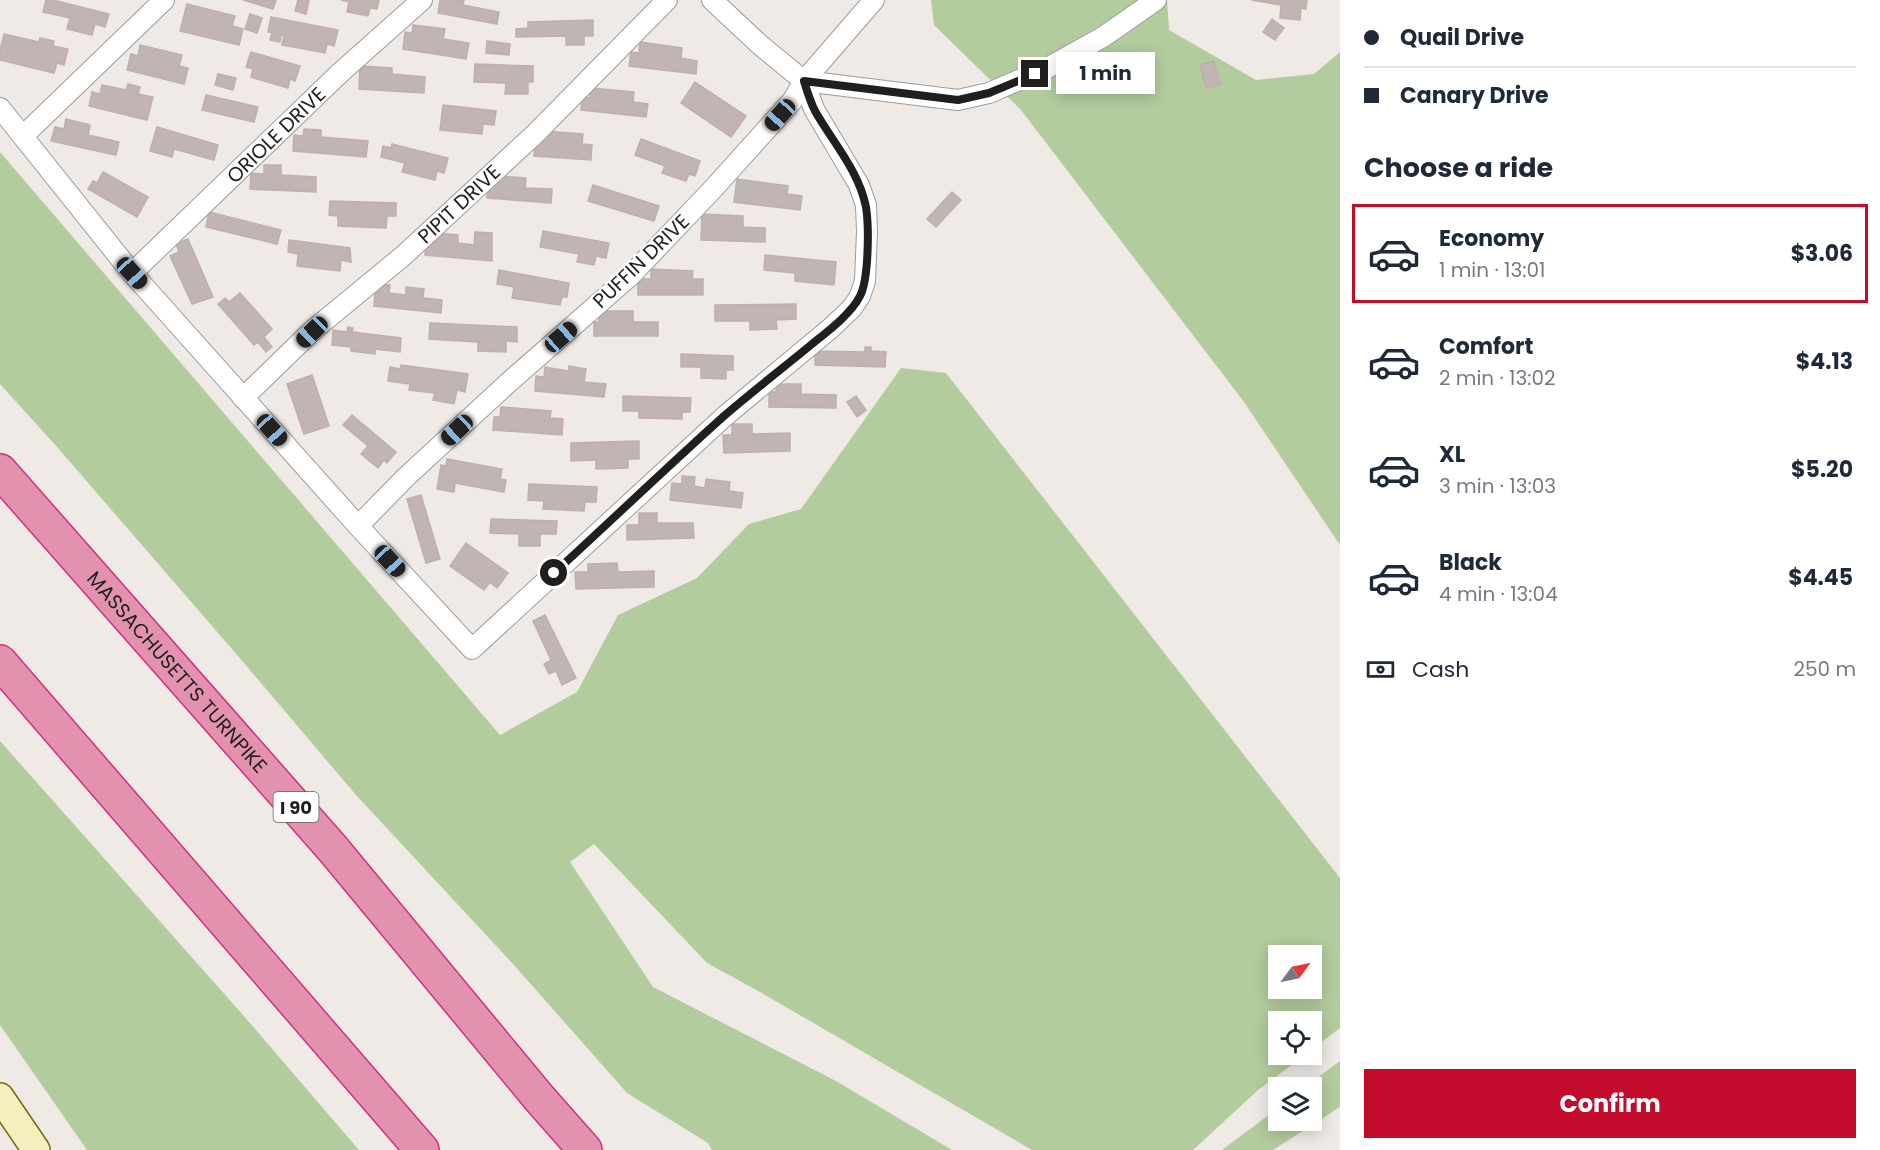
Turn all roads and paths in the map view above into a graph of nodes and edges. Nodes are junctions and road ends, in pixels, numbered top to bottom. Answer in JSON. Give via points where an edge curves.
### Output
{"nodes":[{"id":1,"x":164,"y":0,"type":"edge"},
{"id":2,"x":422,"y":0,"type":"edge"},
{"id":3,"x":667,"y":0,"type":"edge"},
{"id":4,"x":712,"y":0,"type":"edge"},
{"id":5,"x":873,"y":0,"type":"edge"},
{"id":6,"x":1156,"y":0,"type":"edge"},
{"id":7,"x":804,"y":81,"type":"junction"},
{"id":8,"x":0,"y":108,"type":"edge"},
{"id":9,"x":24,"y":136,"type":"junction"},
{"id":10,"x":132,"y":273,"type":"junction"},
{"id":11,"x":243,"y":398,"type":"junction"},
{"id":12,"x":0,"y":471,"type":"edge"},
{"id":13,"x":358,"y":526,"type":"junction"},
{"id":14,"x":0,"y":662,"type":"edge"},
{"id":15,"x":0,"y":1097,"type":"edge"},
{"id":16,"x":36,"y":1150,"type":"edge"},
{"id":17,"x":422,"y":1150,"type":"edge"},
{"id":18,"x":585,"y":1150,"type":"edge"}],
"edges":[{"from":1,"to":9,"type":"street"},
{"from":2,"to":10,"type":"street","name":"ORIOLE DRIVE","via":[[341,72]]},
{"from":3,"to":11,"type":"street","name":"PIPIT DRIVE","via":[[527,140]]},
{"from":4,"to":7,"type":"street"},
{"from":5,"to":7,"type":"street","name":"PUFFIN DRIVE"},
{"from":6,"to":7,"type":"street","via":[[1059,62],[989,93],[958,100]]},
{"from":7,"to":13,"type":"street","name":"PUFFIN DRIVE","via":[[793,100],[631,275],[474,414]]},
{"from":7,"to":13,"type":"street","via":[[814,109],[859,185],[866,205],[865,280],[852,308],[725,416],[472,649]]},
{"from":8,"to":9,"type":"street"},
{"from":9,"to":10,"type":"street"},
{"from":10,"to":11,"type":"street"},
{"from":11,"to":13,"type":"street"},
{"from":12,"to":18,"type":"highway","name":"MASSACHUSETTS TURNPIKE","number":"I 90","via":[[333,849]]},
{"from":14,"to":17,"type":"highway"},
{"from":15,"to":16,"type":"main road"}]}
